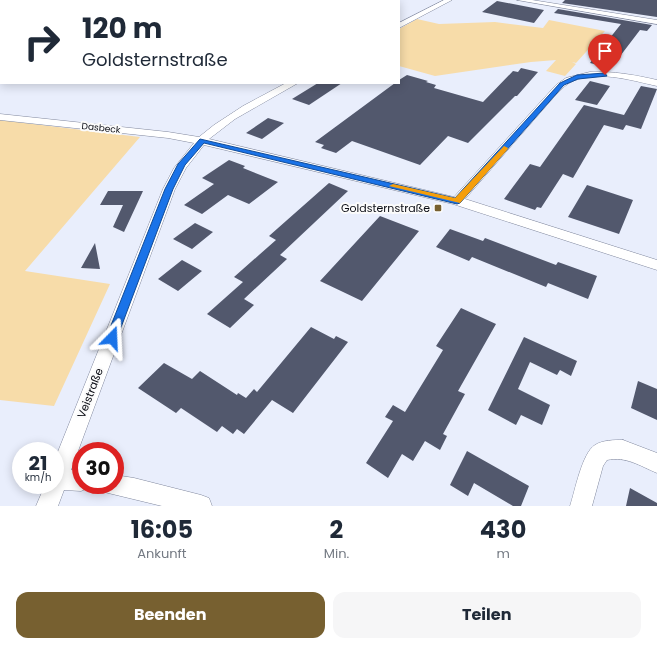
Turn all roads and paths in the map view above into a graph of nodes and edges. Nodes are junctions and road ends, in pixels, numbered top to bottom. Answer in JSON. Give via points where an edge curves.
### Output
{"nodes":[{"id":1,"x":448,"y":0,"type":"edge"},
{"id":2,"x":520,"y":0,"type":"edge"},
{"id":3,"x":657,"y":22,"type":"edge"},
{"id":4,"x":400,"y":25,"type":"edge"},
{"id":5,"x":291,"y":84,"type":"edge"},
{"id":6,"x":657,"y":84,"type":"edge"},
{"id":7,"x":0,"y":117,"type":"edge"},
{"id":8,"x":202,"y":141,"type":"junction"},
{"id":9,"x":457,"y":201,"type":"junction"},
{"id":10,"x":657,"y":264,"type":"edge"},
{"id":11,"x":64,"y":462,"type":"edge"},
{"id":12,"x":657,"y":463,"type":"edge"},
{"id":13,"x":124,"y":487,"type":"edge"},
{"id":14,"x":51,"y":494,"type":"edge"},
{"id":15,"x":46,"y":506,"type":"edge"},
{"id":16,"x":201,"y":506,"type":"edge"},
{"id":17,"x":581,"y":506,"type":"edge"}],
"edges":[{"from":1,"to":4,"type":"street"},
{"from":2,"to":3,"type":"street"},
{"from":5,"to":8,"type":"street","name":"Veistraße","via":[[245,109]]},
{"from":6,"to":9,"type":"street","via":[[605,75],[568,80],[550,96]]},
{"from":7,"to":8,"type":"street","name":"Dasbeck"},
{"from":8,"to":9,"type":"street"},
{"from":8,"to":11,"type":"street","name":"Veistraße","via":[[182,164],[169,189]]},
{"from":9,"to":10,"type":"street"},
{"from":12,"to":17,"type":"street","via":[[625,449],[613,448],[601,452],[594,462]]},
{"from":13,"to":16,"type":"street"},
{"from":14,"to":15,"type":"street","name":"Veistraße"}]}
